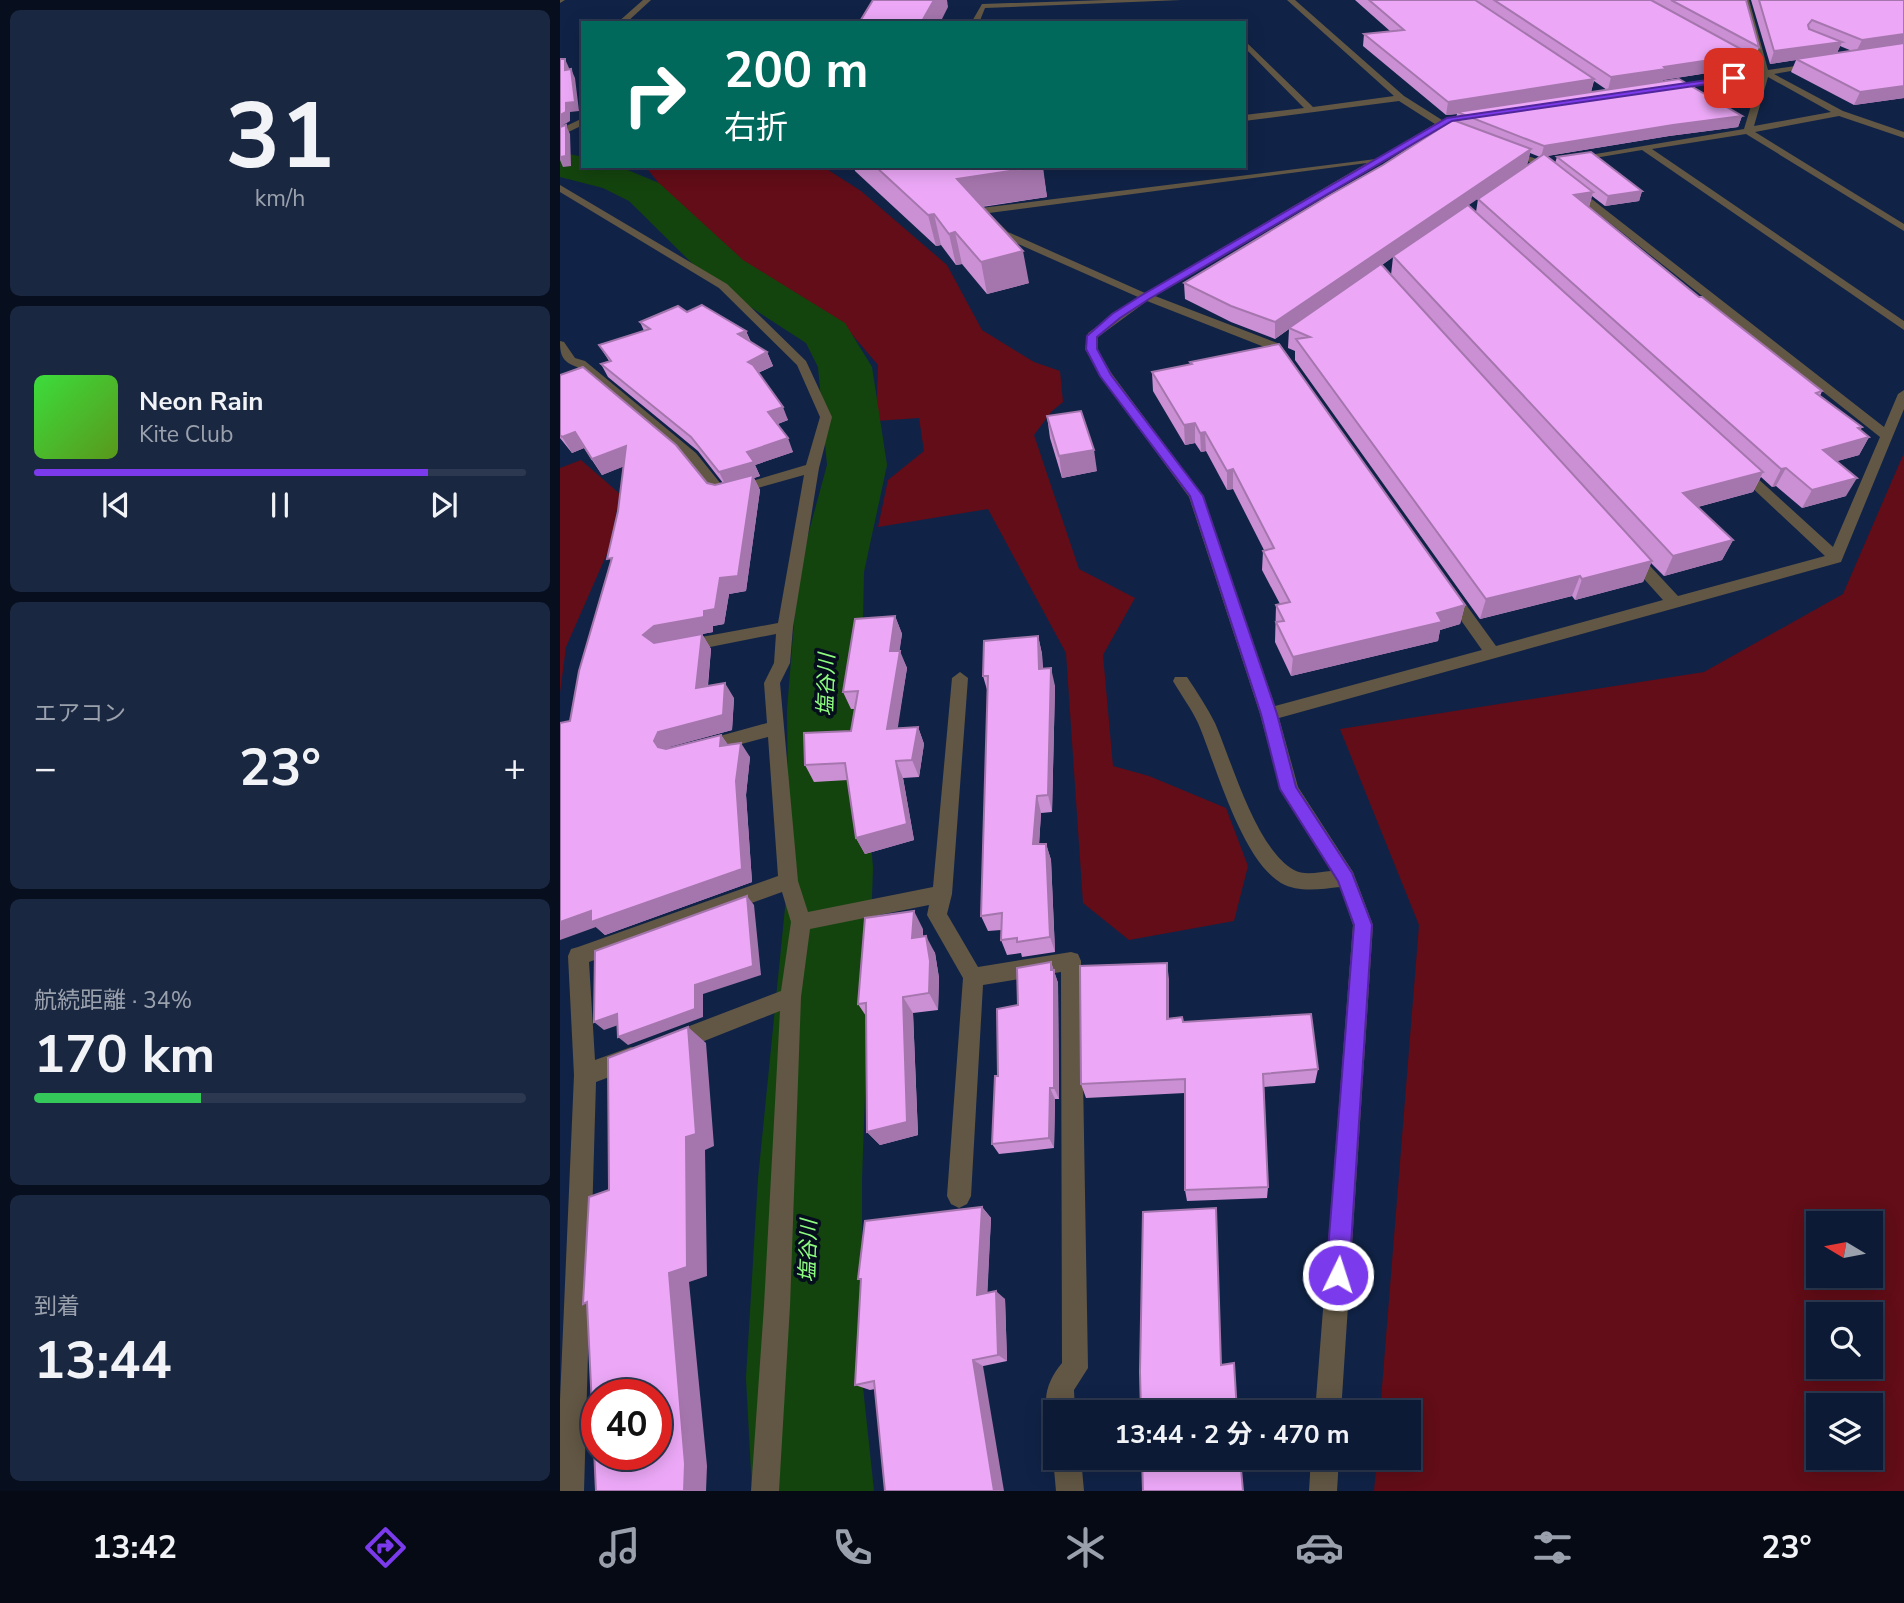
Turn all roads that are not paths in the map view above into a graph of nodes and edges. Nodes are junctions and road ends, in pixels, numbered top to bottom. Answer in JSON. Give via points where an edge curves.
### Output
{"nodes":[{"id":1,"x":647,"y":0,"type":"edge"},
{"id":2,"x":1177,"y":0,"type":"edge"},
{"id":3,"x":1291,"y":0,"type":"edge"},
{"id":4,"x":1745,"y":0,"type":"edge"},
{"id":5,"x":623,"y":21,"type":"edge"},
{"id":6,"x":976,"y":21,"type":"edge"},
{"id":7,"x":1246,"y":44,"type":"edge"},
{"id":8,"x":1745,"y":62,"type":"edge"},
{"id":9,"x":1830,"y":62,"type":"edge"},
{"id":10,"x":1765,"y":72,"type":"junction"},
{"id":11,"x":1645,"y":91,"type":"edge"},
{"id":12,"x":1401,"y":98,"type":"junction"},
{"id":13,"x":1311,"y":110,"type":"junction"},
{"id":14,"x":1490,"y":113,"type":"edge"},
{"id":15,"x":1840,"y":113,"type":"junction"},
{"id":16,"x":1246,"y":118,"type":"edge"},
{"id":17,"x":581,"y":122,"type":"edge"},
{"id":18,"x":1441,"y":125,"type":"junction"},
{"id":19,"x":1748,"y":131,"type":"junction"},
{"id":20,"x":560,"y":133,"type":"edge"},
{"id":21,"x":1466,"y":134,"type":"edge"},
{"id":22,"x":1904,"y":135,"type":"edge"},
{"id":23,"x":1490,"y":144,"type":"edge"},
{"id":24,"x":1646,"y":148,"type":"junction"},
{"id":25,"x":1379,"y":159,"type":"junction"},
{"id":26,"x":1540,"y":163,"type":"junction"},
{"id":27,"x":1529,"y":170,"type":"edge"},
{"id":28,"x":560,"y":188,"type":"edge"},
{"id":29,"x":1904,"y":228,"type":"edge"},
{"id":30,"x":1146,"y":297,"type":"junction"},
{"id":31,"x":1904,"y":326,"type":"edge"},
{"id":32,"x":560,"y":345,"type":"edge"},
{"id":33,"x":1292,"y":369,"type":"edge"},
{"id":34,"x":1904,"y":394,"type":"edge"},
{"id":35,"x":1886,"y":435,"type":"junction"},
{"id":36,"x":1725,"y":456,"type":"edge"},
{"id":37,"x":812,"y":468,"type":"junction"},
{"id":38,"x":1619,"y":541,"type":"edge"},
{"id":39,"x":1836,"y":558,"type":"junction"},
{"id":40,"x":1444,"y":584,"type":"edge"},
{"id":41,"x":1674,"y":602,"type":"junction"},
{"id":42,"x":785,"y":627,"type":"junction"},
{"id":43,"x":664,"y":650,"type":"edge"},
{"id":44,"x":1492,"y":652,"type":"junction"},
{"id":45,"x":960,"y":677,"type":"dead end"},
{"id":46,"x":1181,"y":681,"type":"dead end"},
{"id":47,"x":1269,"y":714,"type":"junction"},
{"id":48,"x":775,"y":728,"type":"junction"},
{"id":49,"x":689,"y":751,"type":"edge"},
{"id":50,"x":1346,"y":878,"type":"junction"},
{"id":51,"x":788,"y":881,"type":"junction"},
{"id":52,"x":942,"y":894,"type":"junction"},
{"id":53,"x":801,"y":922,"type":"junction"},
{"id":54,"x":973,"y":977,"type":"junction"},
{"id":55,"x":791,"y":998,"type":"junction"},
{"id":56,"x":585,"y":1075,"type":"junction"},
{"id":57,"x":959,"y":1196,"type":"dead end"},
{"id":58,"x":1061,"y":1400,"type":"edge"},
{"id":59,"x":1329,"y":1400,"type":"edge"},
{"id":60,"x":1068,"y":1470,"type":"edge"},
{"id":61,"x":1324,"y":1470,"type":"edge"},
{"id":62,"x":570,"y":1491,"type":"edge"},
{"id":63,"x":765,"y":1491,"type":"edge"},
{"id":64,"x":1070,"y":1491,"type":"edge"},
{"id":65,"x":1323,"y":1491,"type":"edge"}],
"edges":[{"from":1,"to":5,"type":"street"},
{"from":2,"to":6,"type":"street","via":[[1044,10],[982,6]]},
{"from":3,"to":12,"type":"street"},
{"from":4,"to":10,"type":"street"},
{"from":7,"to":13,"type":"street"},
{"from":8,"to":10,"type":"street"},
{"from":9,"to":10,"type":"street"},
{"from":10,"to":11,"type":"street"},
{"from":10,"to":15,"type":"street"},
{"from":10,"to":19,"type":"street"},
{"from":12,"to":13,"type":"street"},
{"from":12,"to":18,"type":"street"},
{"from":13,"to":16,"type":"street"},
{"from":14,"to":18,"type":"street","via":[[1450,119]]},
{"from":15,"to":19,"type":"street"},
{"from":15,"to":22,"type":"street"},
{"from":17,"to":20,"type":"street"},
{"from":18,"to":21,"type":"street"},
{"from":18,"to":25,"type":"street"},
{"from":19,"to":24,"type":"street"},
{"from":19,"to":29,"type":"street"},
{"from":23,"to":26,"type":"street"},
{"from":24,"to":26,"type":"street"},
{"from":24,"to":31,"type":"street"},
{"from":25,"to":30,"type":"street"},
{"from":25,"to":30,"type":"street","via":[[981,211],[1004,234]]},
{"from":26,"to":27,"type":"street"},
{"from":26,"to":35,"type":"street"},
{"from":28,"to":37,"type":"street","via":[[712,278],[802,364],[826,417]]},
{"from":30,"to":33,"type":"street","via":[[1281,343]]},
{"from":30,"to":47,"type":"street","via":[[1092,336],[1091,349],[1196,496]]},
{"from":32,"to":37,"type":"street","via":[[571,361],[581,364],[691,456],[722,494]]},
{"from":34,"to":35,"type":"street"},
{"from":35,"to":39,"type":"street"},
{"from":36,"to":39,"type":"street"},
{"from":37,"to":42,"type":"street"},
{"from":38,"to":41,"type":"street"},
{"from":39,"to":41,"type":"street"},
{"from":40,"to":44,"type":"street"},
{"from":41,"to":44,"type":"street"},
{"from":42,"to":43,"type":"street"},
{"from":42,"to":48,"type":"street","via":[[782,663],[772,683]]},
{"from":44,"to":47,"type":"street"},
{"from":45,"to":52,"type":"street"},
{"from":46,"to":50,"type":"street","via":[[1208,724],[1245,820],[1273,864],[1289,878]]},
{"from":47,"to":50,"type":"street","via":[[1289,789]]},
{"from":48,"to":49,"type":"street"},
{"from":48,"to":51,"type":"street"},
{"from":50,"to":59,"type":"street","via":[[1363,925]]},
{"from":51,"to":53,"type":"street"},
{"from":51,"to":56,"type":"street","via":[[578,956]]},
{"from":52,"to":53,"type":"street"},
{"from":52,"to":54,"type":"street","via":[[937,915]]},
{"from":53,"to":55,"type":"street"},
{"from":54,"to":57,"type":"street"},
{"from":54,"to":58,"type":"street","via":[[1071,961],[1075,1368],[1060,1386]]},
{"from":55,"to":56,"type":"street"},
{"from":55,"to":63,"type":"street"},
{"from":56,"to":62,"type":"street"},
{"from":60,"to":64,"type":"street"},
{"from":61,"to":65,"type":"street"}]}
